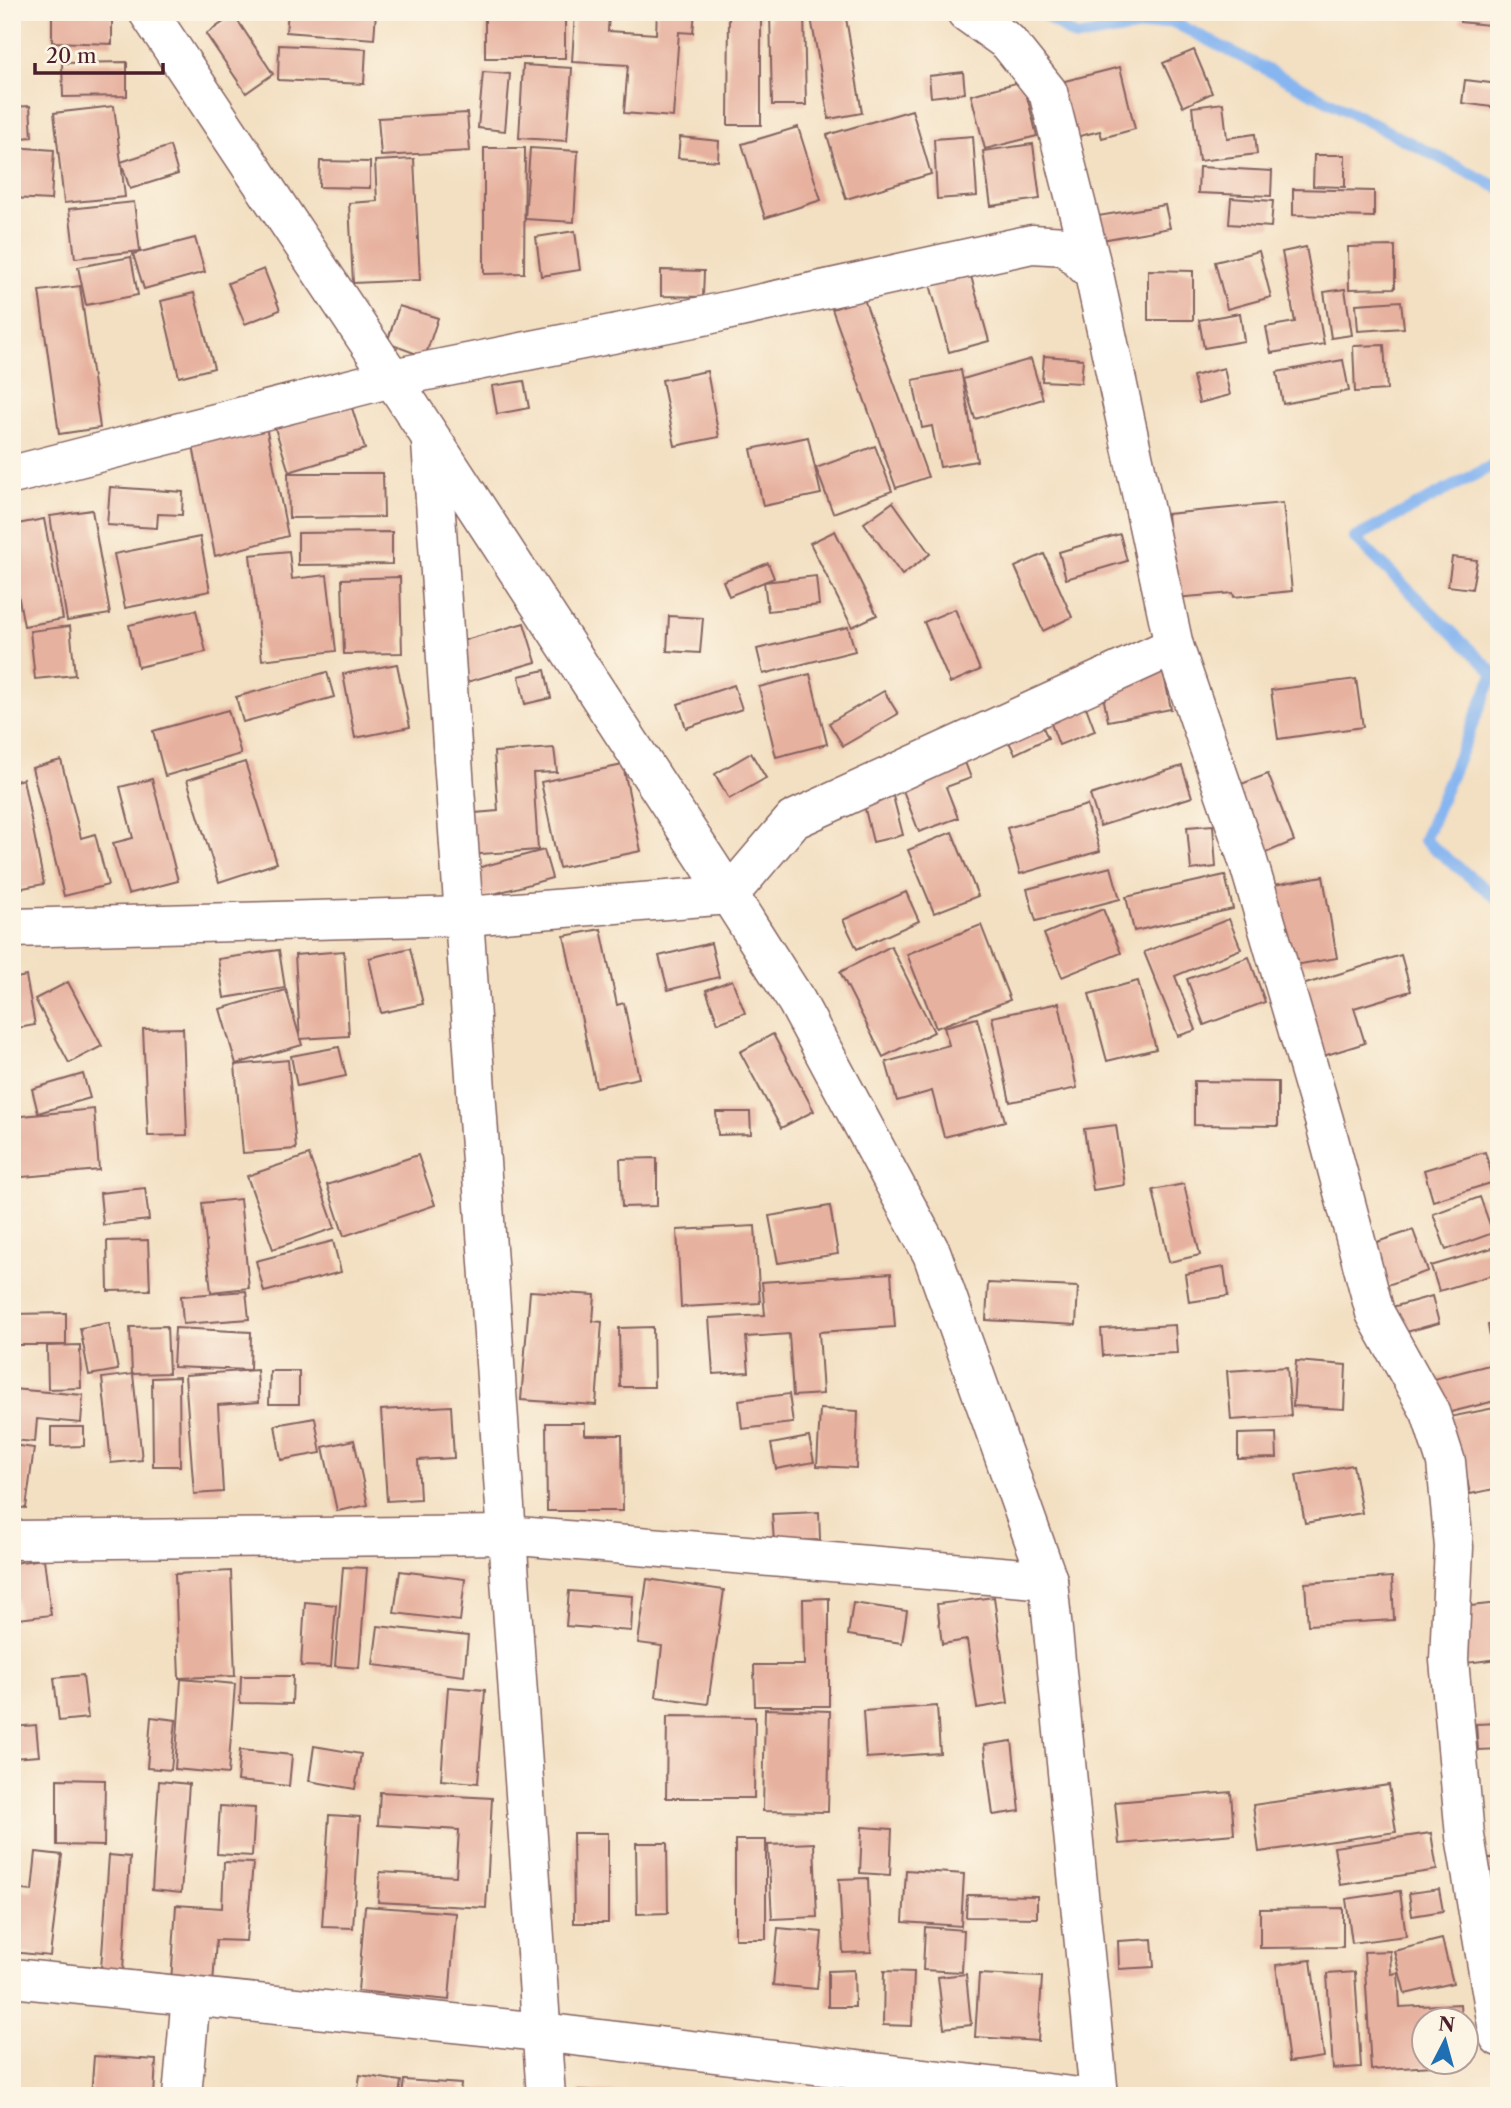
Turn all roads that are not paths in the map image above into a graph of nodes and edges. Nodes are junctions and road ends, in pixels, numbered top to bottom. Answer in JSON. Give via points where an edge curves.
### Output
{"nodes":[{"id":1,"x":148,"y":12,"type":"edge"},
{"id":2,"x":967,"y":12,"type":"edge"},
{"id":3,"x":1094,"y":274,"type":"junction"},
{"id":4,"x":392,"y":378,"type":"junction"},
{"id":5,"x":431,"y":441,"type":"junction"},
{"id":6,"x":12,"y":475,"type":"edge"},
{"id":7,"x":1174,"y":646,"type":"junction"},
{"id":8,"x":730,"y":895,"type":"junction"},
{"id":9,"x":466,"y":916,"type":"junction"},
{"id":10,"x":12,"y":928,"type":"edge"},
{"id":11,"x":506,"y":1535,"type":"junction"},
{"id":12,"x":12,"y":1540,"type":"edge"},
{"id":13,"x":1048,"y":1580,"type":"junction"},
{"id":14,"x":12,"y":1978,"type":"edge"},
{"id":15,"x":191,"y":1996,"type":"junction"},
{"id":16,"x":541,"y":2032,"type":"junction"},
{"id":17,"x":1499,"y":2036,"type":"edge"},
{"id":18,"x":182,"y":2096,"type":"edge"},
{"id":19,"x":546,"y":2096,"type":"edge"},
{"id":20,"x":1072,"y":2096,"type":"edge"},
{"id":21,"x":1098,"y":2096,"type":"edge"}],
"edges":[{"from":1,"to":4,"type":"street"},
{"from":2,"to":3,"type":"street","via":[[1009,42],[1048,92]]},
{"from":3,"to":4,"type":"street","via":[[1066,246],[1032,244]]},
{"from":3,"to":7,"type":"street"},
{"from":4,"to":5,"type":"street"},
{"from":4,"to":6,"type":"street"},
{"from":5,"to":8,"type":"street"},
{"from":5,"to":9,"type":"street"},
{"from":7,"to":8,"type":"street","via":[[793,820]]},
{"from":7,"to":17,"type":"street","via":[[1248,861],[1375,1313],[1430,1412],[1446,1462],[1454,1547],[1449,1660],[1465,1836]]},
{"from":8,"to":9,"type":"street"},
{"from":8,"to":13,"type":"street","via":[[797,1002],[932,1254]]},
{"from":9,"to":10,"type":"street"},
{"from":9,"to":11,"type":"street"},
{"from":11,"to":12,"type":"street"},
{"from":11,"to":13,"type":"street"},
{"from":11,"to":16,"type":"street"},
{"from":13,"to":21,"type":"street"},
{"from":14,"to":15,"type":"street"},
{"from":15,"to":16,"type":"street"},
{"from":15,"to":18,"type":"street"},
{"from":16,"to":19,"type":"street"},
{"from":16,"to":20,"type":"street"}]}
